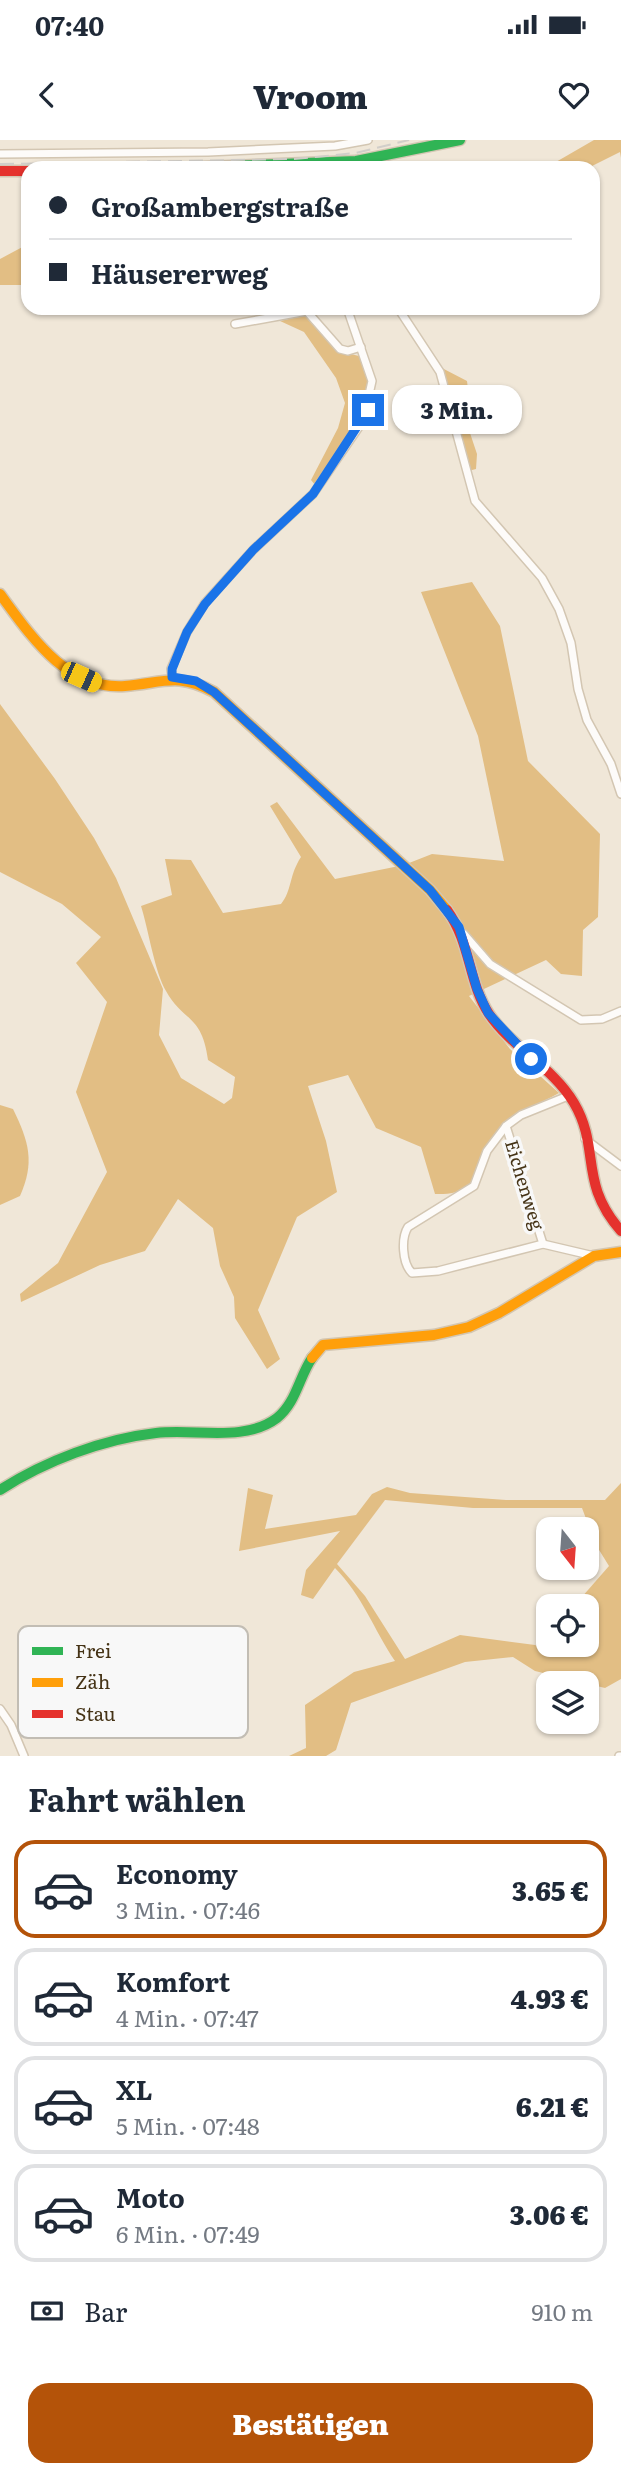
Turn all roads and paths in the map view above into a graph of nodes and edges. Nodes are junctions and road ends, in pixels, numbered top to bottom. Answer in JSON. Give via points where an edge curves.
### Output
{"nodes":[{"id":1,"x":368,"y":140,"type":"edge"},
{"id":2,"x":460,"y":140,"type":"edge"},
{"id":3,"x":0,"y":155,"type":"edge"},
{"id":4,"x":363,"y":161,"type":"edge"},
{"id":5,"x":21,"y":170,"type":"edge"},
{"id":6,"x":0,"y":171,"type":"edge"},
{"id":7,"x":281,"y":315,"type":"edge"},
{"id":8,"x":310,"y":315,"type":"edge"},
{"id":9,"x":350,"y":315,"type":"edge"},
{"id":10,"x":403,"y":315,"type":"edge"},
{"id":11,"x":235,"y":324,"type":"dead end"},
{"id":12,"x":361,"y":347,"type":"junction"},
{"id":13,"x":0,"y":594,"type":"edge"},
{"id":14,"x":172,"y":677,"type":"junction"},
{"id":15,"x":621,"y":794,"type":"edge"},
{"id":16,"x":459,"y":927,"type":"junction"},
{"id":17,"x":621,"y":1011,"type":"edge"},
{"id":18,"x":568,"y":1096,"type":"junction"},
{"id":19,"x":506,"y":1126,"type":"junction"},
{"id":20,"x":584,"y":1138,"type":"junction"},
{"id":21,"x":621,"y":1166,"type":"edge"},
{"id":22,"x":621,"y":1231,"type":"edge"},
{"id":23,"x":543,"y":1244,"type":"junction"},
{"id":24,"x":621,"y":1252,"type":"edge"},
{"id":25,"x":594,"y":1256,"type":"junction"},
{"id":26,"x":0,"y":1490,"type":"edge"},
{"id":27,"x":0,"y":1709,"type":"edge"},
{"id":28,"x":24,"y":1756,"type":"edge"}],
"edges":[{"from":1,"to":3,"type":"street","via":[[335,146],[208,152]]},
{"from":2,"to":4,"type":"street","via":[[395,158]]},
{"from":5,"to":6,"type":"street"},
{"from":7,"to":11,"type":"street"},
{"from":8,"to":12,"type":"street","via":[[340,349]]},
{"from":9,"to":12,"type":"street"},
{"from":10,"to":15,"type":"street","via":[[443,379],[475,501],[542,578],[559,609],[587,720]]},
{"from":12,"to":14,"type":"street","via":[[372,380],[363,421],[313,494],[253,550],[193,620]]},
{"from":13,"to":14,"type":"street","via":[[49,655],[81,677],[110,686]]},
{"from":14,"to":16,"type":"street","via":[[196,681],[221,698],[421,881]]},
{"from":16,"to":17,"type":"street","via":[[490,964],[581,1020],[602,1019]]},
{"from":16,"to":18,"type":"street","via":[[488,1013]]},
{"from":18,"to":19,"type":"street"},
{"from":18,"to":20,"type":"street"},
{"from":19,"to":23,"type":"street","name":"Eichenweg"},
{"from":19,"to":23,"type":"street","via":[[487,1151],[474,1186],[408,1227],[403,1236],[407,1268],[412,1273],[438,1271]]},
{"from":20,"to":21,"type":"street"},
{"from":20,"to":22,"type":"street","via":[[594,1195]]},
{"from":23,"to":25,"type":"street"},
{"from":24,"to":25,"type":"street"},
{"from":25,"to":26,"type":"street","via":[[469,1326],[434,1335],[323,1345],[310,1359],[291,1402],[270,1423],[250,1429],[149,1434],[44,1465]]},
{"from":27,"to":28,"type":"street"}]}
